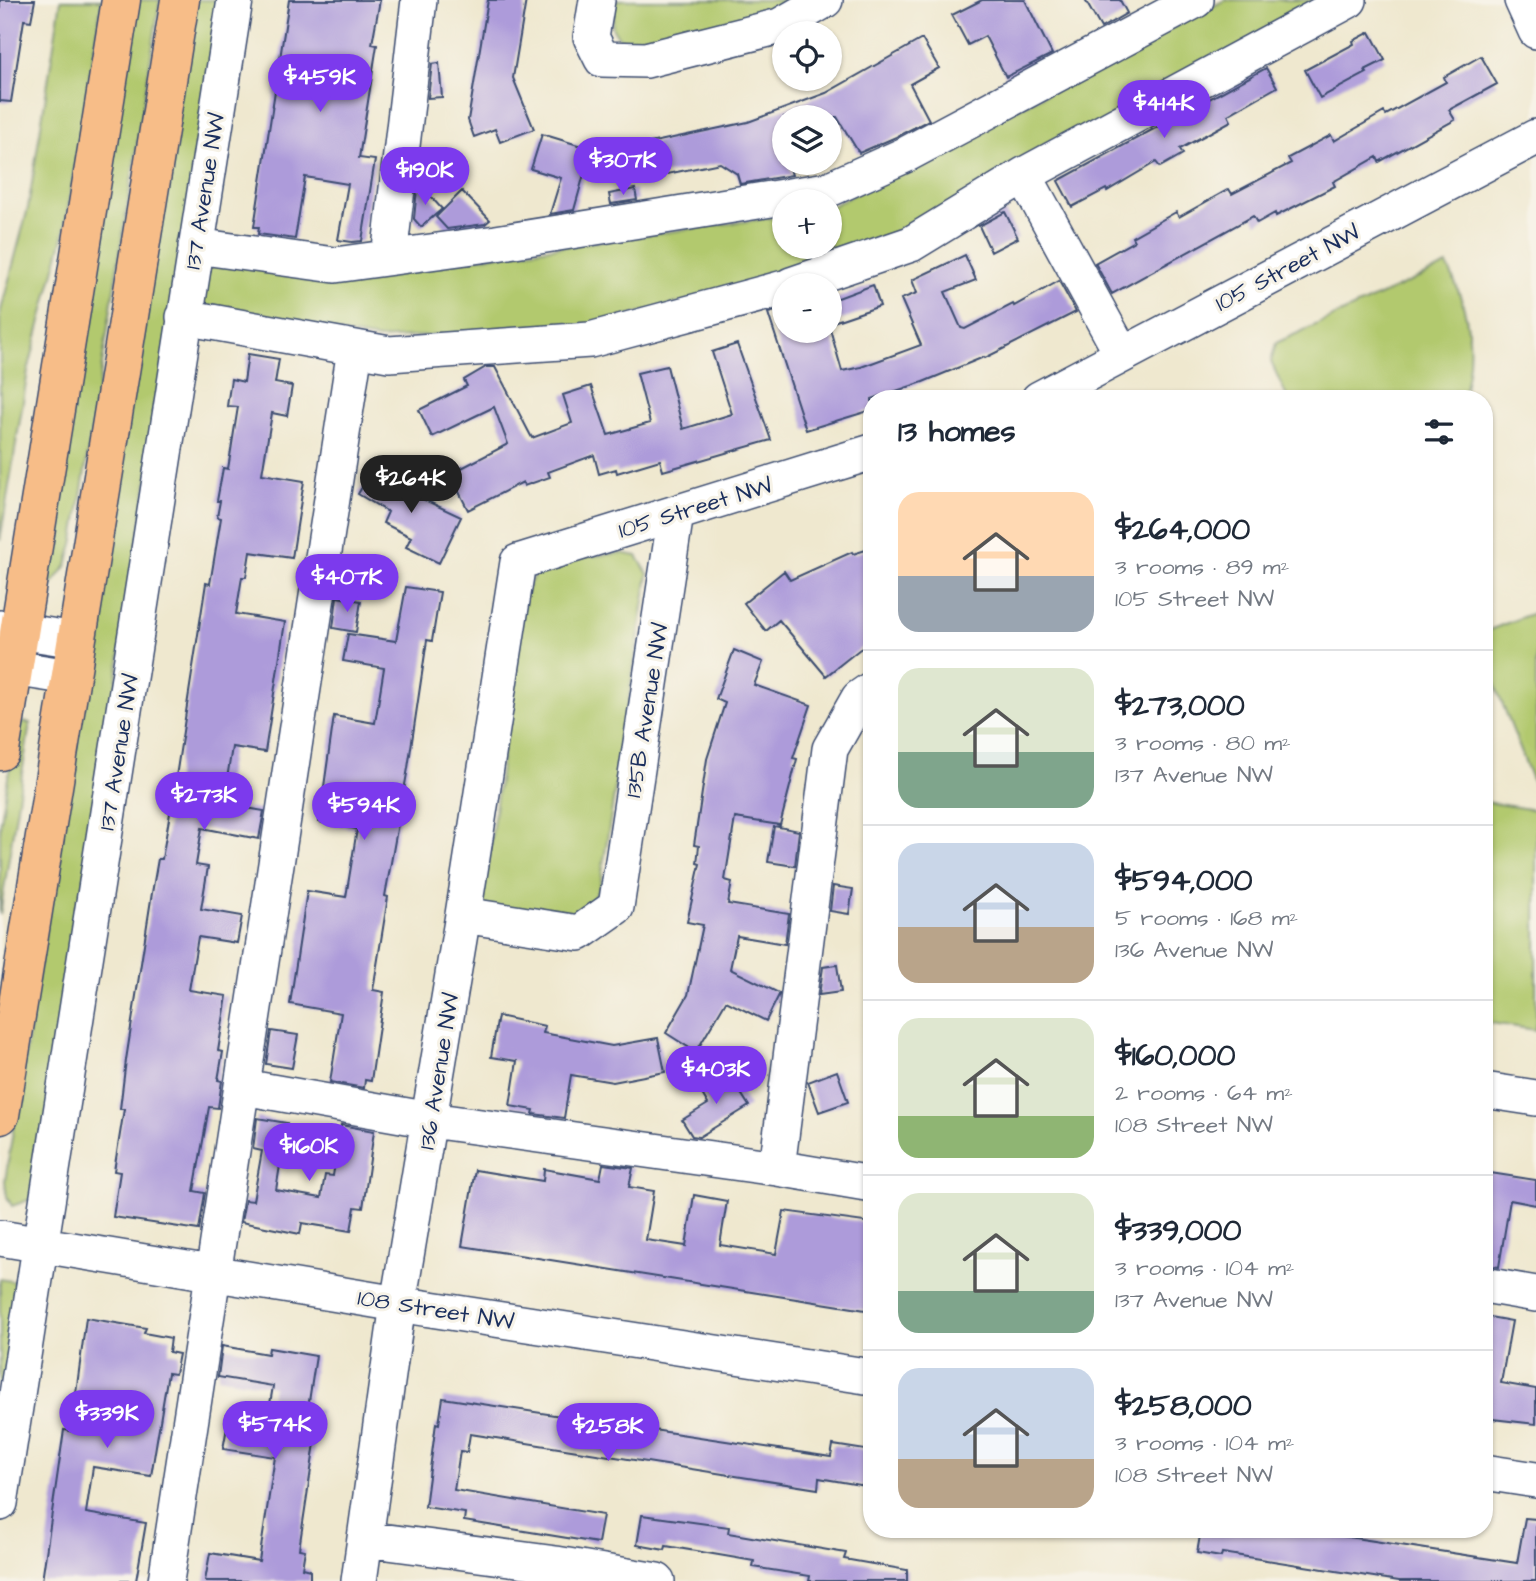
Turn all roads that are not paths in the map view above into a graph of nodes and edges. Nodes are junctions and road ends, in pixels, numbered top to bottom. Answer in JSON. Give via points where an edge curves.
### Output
{"nodes":[{"id":1,"x":121,"y":0,"type":"edge"},
{"id":2,"x":180,"y":0,"type":"edge"},
{"id":3,"x":235,"y":0,"type":"edge"},
{"id":4,"x":419,"y":0,"type":"edge"},
{"id":5,"x":597,"y":0,"type":"edge"},
{"id":6,"x":825,"y":0,"type":"edge"},
{"id":7,"x":1196,"y":0,"type":"edge"},
{"id":8,"x":1349,"y":0,"type":"edge"},
{"id":9,"x":1522,"y":0,"type":"edge"},
{"id":10,"x":1536,"y":31,"type":"edge"},
{"id":11,"x":1536,"y":137,"type":"edge"},
{"id":12,"x":1024,"y":175,"type":"junction"},
{"id":13,"x":196,"y":246,"type":"junction"},
{"id":14,"x":389,"y":257,"type":"junction"},
{"id":15,"x":826,"y":273,"type":"edge"},
{"id":16,"x":772,"y":291,"type":"edge"},
{"id":17,"x":184,"y":317,"type":"junction"},
{"id":18,"x":355,"y":349,"type":"junction"},
{"id":19,"x":1122,"y":354,"type":"junction"},
{"id":20,"x":1056,"y":390,"type":"edge"},
{"id":21,"x":863,"y":455,"type":"edge"},
{"id":22,"x":676,"y":513,"type":"junction"},
{"id":23,"x":518,"y":562,"type":"joint"},
{"id":24,"x":9,"y":630,"type":"edge"},
{"id":25,"x":76,"y":640,"type":"junction"},
{"id":26,"x":7,"y":667,"type":"edge"},
{"id":27,"x":70,"y":677,"type":"junction"},
{"id":28,"x":863,"y":695,"type":"edge"},
{"id":29,"x":0,"y":751,"type":"edge"},
{"id":30,"x":463,"y":915,"type":"junction"},
{"id":31,"x":243,"y":1087,"type":"junction"},
{"id":32,"x":1493,"y":1091,"type":"edge"},
{"id":33,"x":1536,"y":1098,"type":"edge"},
{"id":34,"x":0,"y":1115,"type":"edge"},
{"id":35,"x":430,"y":1120,"type":"junction"},
{"id":36,"x":777,"y":1168,"type":"junction"},
{"id":37,"x":863,"y":1182,"type":"edge"},
{"id":38,"x":0,"y":1238,"type":"edge"},
{"id":39,"x":41,"y":1245,"type":"junction"},
{"id":40,"x":213,"y":1273,"type":"junction"},
{"id":41,"x":1493,"y":1287,"type":"edge"},
{"id":42,"x":1536,"y":1294,"type":"edge"},
{"id":43,"x":398,"y":1304,"type":"junction"},
{"id":44,"x":863,"y":1376,"type":"edge"},
{"id":45,"x":1493,"y":1473,"type":"edge"},
{"id":46,"x":1536,"y":1480,"type":"edge"},
{"id":47,"x":0,"y":1503,"type":"edge"},
{"id":48,"x":365,"y":1539,"type":"junction"},
{"id":49,"x":555,"y":1572,"type":"edge"},
{"id":50,"x":166,"y":1581,"type":"edge"},
{"id":51,"x":359,"y":1581,"type":"edge"},
{"id":52,"x":657,"y":1581,"type":"edge"}],
"edges":[{"from":1,"to":24,"type":"main road"},
{"from":2,"to":25,"type":"main road"},
{"from":3,"to":13,"type":"street","name":"137 Avenue NW"},
{"from":4,"to":14,"type":"street"},
{"from":5,"to":6,"type":"street","via":[[591,37],[602,59],[646,60],[780,26]]},
{"from":7,"to":14,"type":"street","via":[[905,155],[827,190]]},
{"from":8,"to":12,"type":"street"},
{"from":9,"to":10,"type":"street"},
{"from":11,"to":19,"type":"street","name":"105 Street NW"},
{"from":12,"to":15,"type":"street","via":[[911,244]]},
{"from":12,"to":19,"type":"street"},
{"from":13,"to":14,"type":"street","via":[[335,265]]},
{"from":13,"to":17,"type":"street","name":"137 Avenue NW"},
{"from":16,"to":18,"type":"street","via":[[590,340],[389,354]]},
{"from":17,"to":18,"type":"street"},
{"from":17,"to":39,"type":"street","name":"137 Avenue NW"},
{"from":18,"to":31,"type":"street"},
{"from":19,"to":20,"type":"street","name":"105 Street NW"},
{"from":21,"to":22,"type":"street","name":"105 Street NW"},
{"from":22,"to":23,"type":"street","name":"105 Street NW"},
{"from":22,"to":30,"type":"street","name":"135B Avenue NW","via":[[616,907],[579,933]]},
{"from":23,"to":30,"type":"street","name":"136 Avenue NW"},
{"from":24,"to":25,"type":"street"},
{"from":24,"to":26,"type":"main road"},
{"from":25,"to":27,"type":"main road"},
{"from":26,"to":27,"type":"street"},
{"from":26,"to":29,"type":"main road"},
{"from":27,"to":34,"type":"main road"},
{"from":28,"to":36,"type":"street","via":[[830,749]]},
{"from":30,"to":35,"type":"street","name":"136 Avenue NW"},
{"from":31,"to":35,"type":"street"},
{"from":31,"to":40,"type":"street"},
{"from":32,"to":33,"type":"street"},
{"from":35,"to":36,"type":"street"},
{"from":35,"to":43,"type":"street","name":"136 Avenue NW"},
{"from":36,"to":37,"type":"street"},
{"from":38,"to":39,"type":"street","name":"108 Street NW"},
{"from":39,"to":40,"type":"street","name":"108 Street NW"},
{"from":39,"to":47,"type":"street","name":"137 Avenue NW"},
{"from":40,"to":43,"type":"street","name":"108 Street NW"},
{"from":40,"to":50,"type":"street"},
{"from":41,"to":42,"type":"street"},
{"from":43,"to":44,"type":"street","name":"108 Street NW"},
{"from":43,"to":48,"type":"street","name":"136 Avenue NW"},
{"from":45,"to":46,"type":"street"},
{"from":48,"to":49,"type":"street"},
{"from":48,"to":51,"type":"street","name":"136 Avenue NW"},
{"from":49,"to":52,"type":"street"}]}
